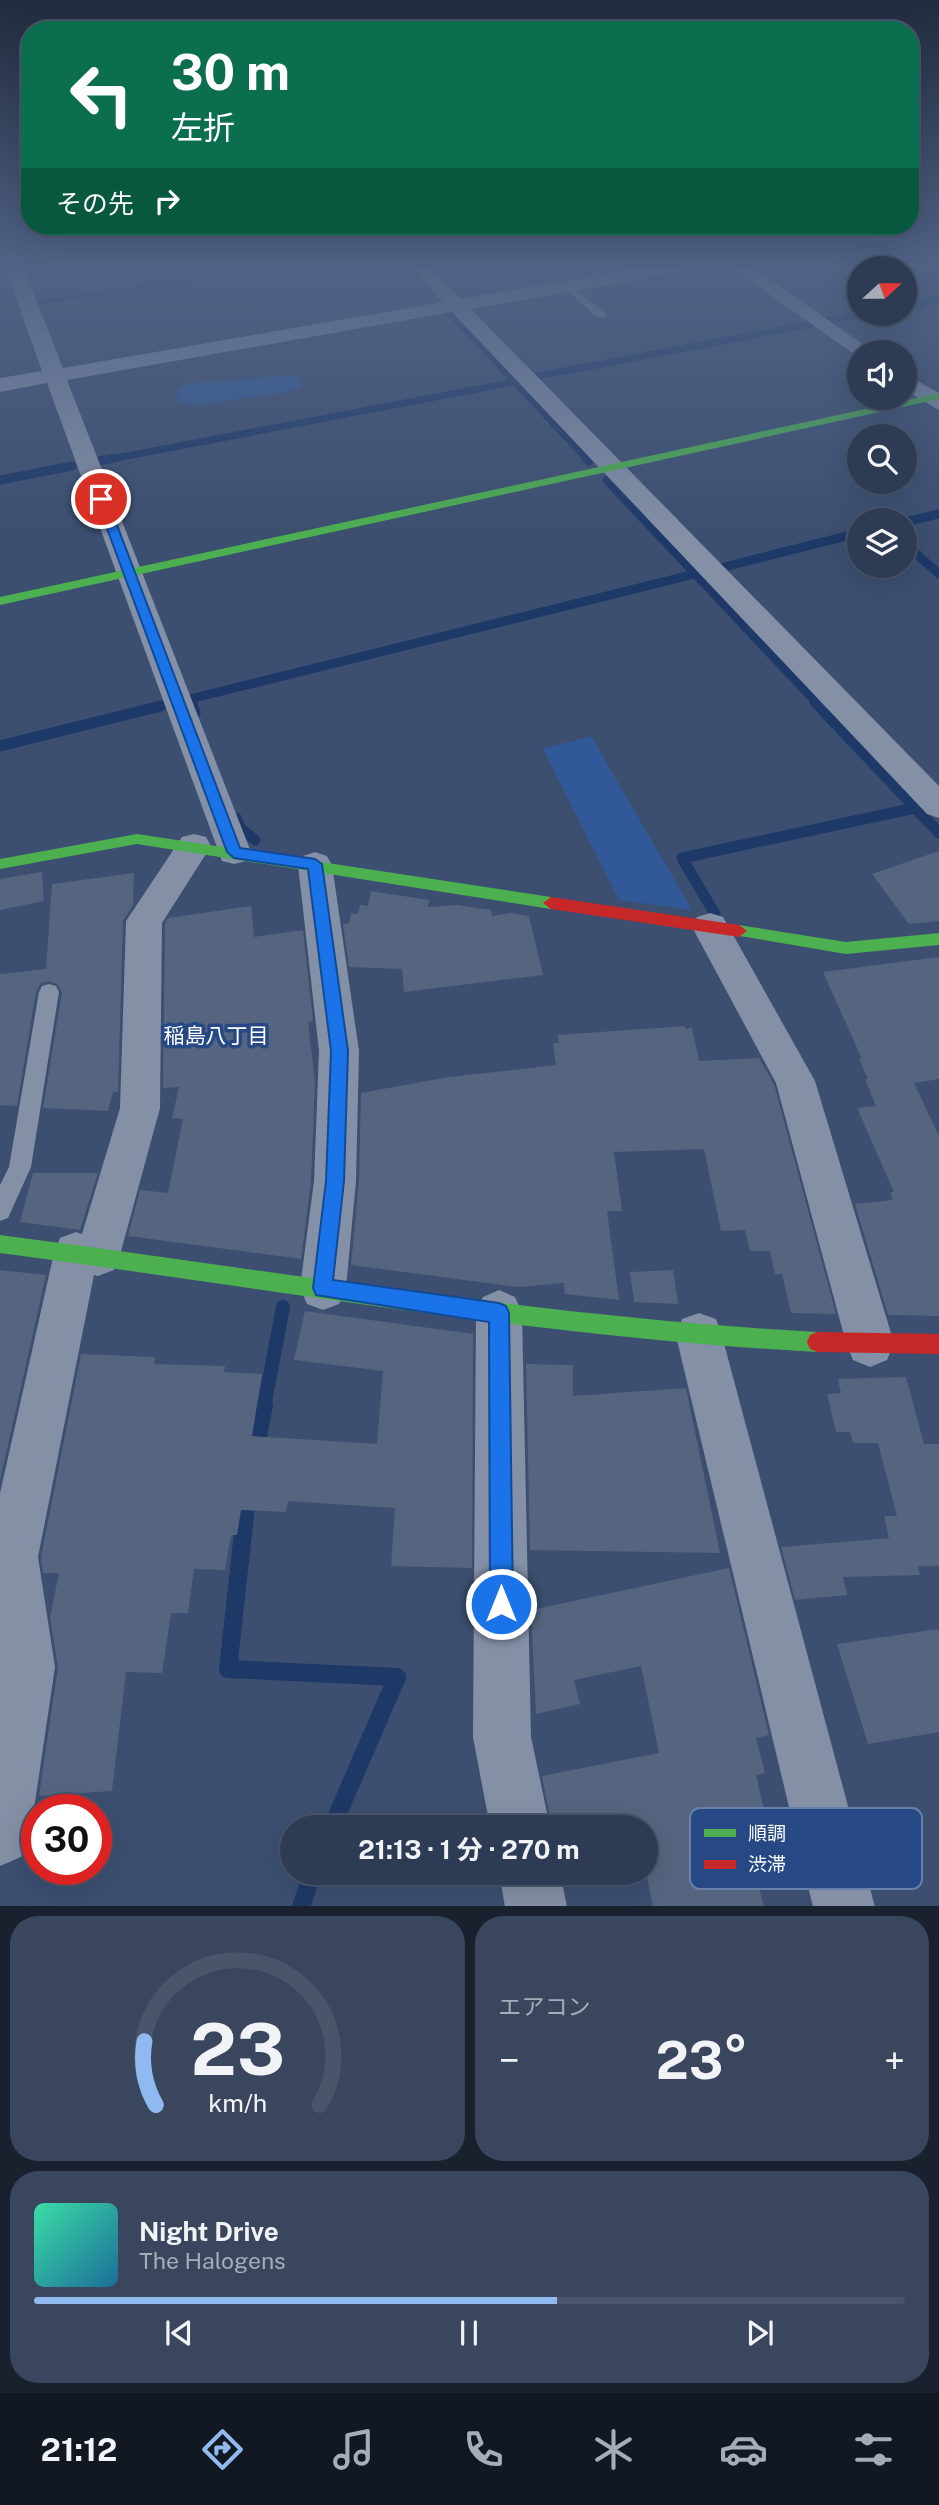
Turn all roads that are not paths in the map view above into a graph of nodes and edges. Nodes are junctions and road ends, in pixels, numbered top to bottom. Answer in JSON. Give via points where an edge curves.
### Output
{"nodes":[{"id":1,"x":48,"y":356,"type":"edge"},
{"id":2,"x":166,"y":356,"type":"edge"},
{"id":3,"x":506,"y":356,"type":"edge"},
{"id":4,"x":55,"y":375,"type":"junction"},
{"id":5,"x":0,"y":385,"type":"edge"},
{"id":6,"x":917,"y":387,"type":"edge"},
{"id":7,"x":937,"y":399,"type":"edge"},
{"id":8,"x":613,"y":467,"type":"junction"},
{"id":9,"x":129,"y":573,"type":"junction"},
{"id":10,"x":0,"y":601,"type":"edge"},
{"id":11,"x":939,"y":806,"type":"edge"},
{"id":12,"x":194,"y":846,"type":"junction"},
{"id":13,"x":234,"y":852,"type":"junction"},
{"id":14,"x":0,"y":864,"type":"edge"},
{"id":15,"x":315,"y":864,"type":"junction"},
{"id":16,"x":710,"y":927,"type":"junction"},
{"id":17,"x":939,"y":939,"type":"edge"},
{"id":18,"x":49,"y":992,"type":"dead end"},
{"id":19,"x":0,"y":1210,"type":"edge"},
{"id":20,"x":0,"y":1244,"type":"edge"},
{"id":21,"x":87,"y":1254,"type":"junction"},
{"id":22,"x":323,"y":1288,"type":"junction"},
{"id":23,"x":499,"y":1313,"type":"junction"},
{"id":24,"x":699,"y":1336,"type":"junction"},
{"id":25,"x":870,"y":1343,"type":"junction"},
{"id":26,"x":939,"y":1344,"type":"edge"},
{"id":27,"x":820,"y":1808,"type":"edge"},
{"id":28,"x":518,"y":1815,"type":"edge"},
{"id":29,"x":0,"y":1836,"type":"edge"},
{"id":30,"x":532,"y":1885,"type":"edge"},
{"id":31,"x":841,"y":1889,"type":"edge"},
{"id":32,"x":536,"y":1906,"type":"edge"},
{"id":33,"x":845,"y":1906,"type":"edge"}],
"edges":[{"from":1,"to":4,"type":"street"},
{"from":2,"to":4,"type":"street"},
{"from":3,"to":8,"type":"street"},
{"from":4,"to":5,"type":"street"},
{"from":4,"to":9,"type":"street"},
{"from":6,"to":7,"type":"street"},
{"from":7,"to":8,"type":"street"},
{"from":8,"to":9,"type":"street"},
{"from":8,"to":11,"type":"street"},
{"from":9,"to":10,"type":"street"},
{"from":9,"to":13,"type":"street"},
{"from":12,"to":13,"type":"street"},
{"from":12,"to":14,"type":"street","via":[[136,839]]},
{"from":12,"to":21,"type":"street","via":[[144,921],[140,1108]]},
{"from":13,"to":15,"type":"street"},
{"from":15,"to":16,"type":"street"},
{"from":15,"to":22,"type":"street","via":[[339,1051],[335,1181]]},
{"from":16,"to":17,"type":"street","via":[[846,948]]},
{"from":16,"to":25,"type":"street","via":[[795,1081]]},
{"from":18,"to":19,"type":"lane","via":[[20,1167]]},
{"from":20,"to":21,"type":"street"},
{"from":21,"to":22,"type":"street"},
{"from":21,"to":29,"type":"street","via":[[12,1558],[27,1667]]},
{"from":22,"to":23,"type":"street"},
{"from":23,"to":24,"type":"street"},
{"from":23,"to":28,"type":"street","via":[[502,1737]]},
{"from":24,"to":25,"type":"street"},
{"from":24,"to":27,"type":"street"},
{"from":25,"to":26,"type":"street"},
{"from":30,"to":32,"type":"street"},
{"from":31,"to":33,"type":"street"}]}
